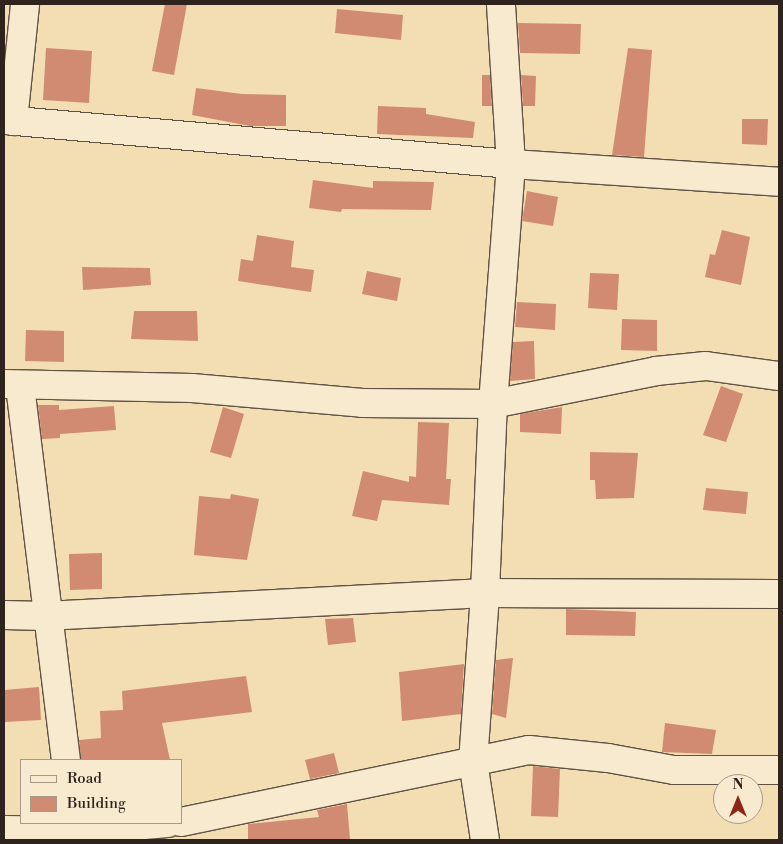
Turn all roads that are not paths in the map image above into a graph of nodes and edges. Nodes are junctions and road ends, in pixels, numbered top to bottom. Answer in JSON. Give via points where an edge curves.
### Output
{"nodes":[{"id":1,"x":25,"y":4,"type":"edge"},
{"id":2,"x":500,"y":4,"type":"edge"},
{"id":3,"x":8,"y":120,"type":"edge"},
{"id":4,"x":511,"y":164,"type":"junction"},
{"id":5,"x":779,"y":182,"type":"edge"},
{"id":6,"x":779,"y":376,"type":"edge"},
{"id":7,"x":12,"y":385,"type":"edge"},
{"id":8,"x":493,"y":404,"type":"junction"},
{"id":9,"x":485,"y":593,"type":"junction"},
{"id":10,"x":779,"y":594,"type":"edge"},
{"id":11,"x":4,"y":615,"type":"edge"},
{"id":12,"x":45,"y":616,"type":"junction"},
{"id":13,"x":66,"y":759,"type":"edge"},
{"id":14,"x":473,"y":762,"type":"junction"},
{"id":15,"x":779,"y":770,"type":"edge"},
{"id":16,"x":182,"y":822,"type":"edge"},
{"id":17,"x":156,"y":824,"type":"edge"},
{"id":18,"x":4,"y":830,"type":"edge"},
{"id":19,"x":76,"y":831,"type":"edge"},
{"id":20,"x":485,"y":840,"type":"edge"}],
"edges":[{"from":1,"to":3,"type":"street"},
{"from":2,"to":4,"type":"street"},
{"from":3,"to":4,"type":"street"},
{"from":4,"to":5,"type":"street"},
{"from":4,"to":8,"type":"street"},
{"from":6,"to":8,"type":"street","via":[[706,366],[656,371]]},
{"from":7,"to":8,"type":"street","via":[[192,388],[362,403]]},
{"from":7,"to":12,"type":"street"},
{"from":8,"to":9,"type":"street"},
{"from":9,"to":10,"type":"street"},
{"from":9,"to":12,"type":"street"},
{"from":9,"to":14,"type":"street"},
{"from":11,"to":12,"type":"street"},
{"from":12,"to":13,"type":"street"},
{"from":14,"to":15,"type":"street","via":[[529,750],[608,758],[674,770]]},
{"from":14,"to":16,"type":"street"},
{"from":14,"to":20,"type":"street"},
{"from":17,"to":19,"type":"street"},
{"from":18,"to":19,"type":"street"}]}
